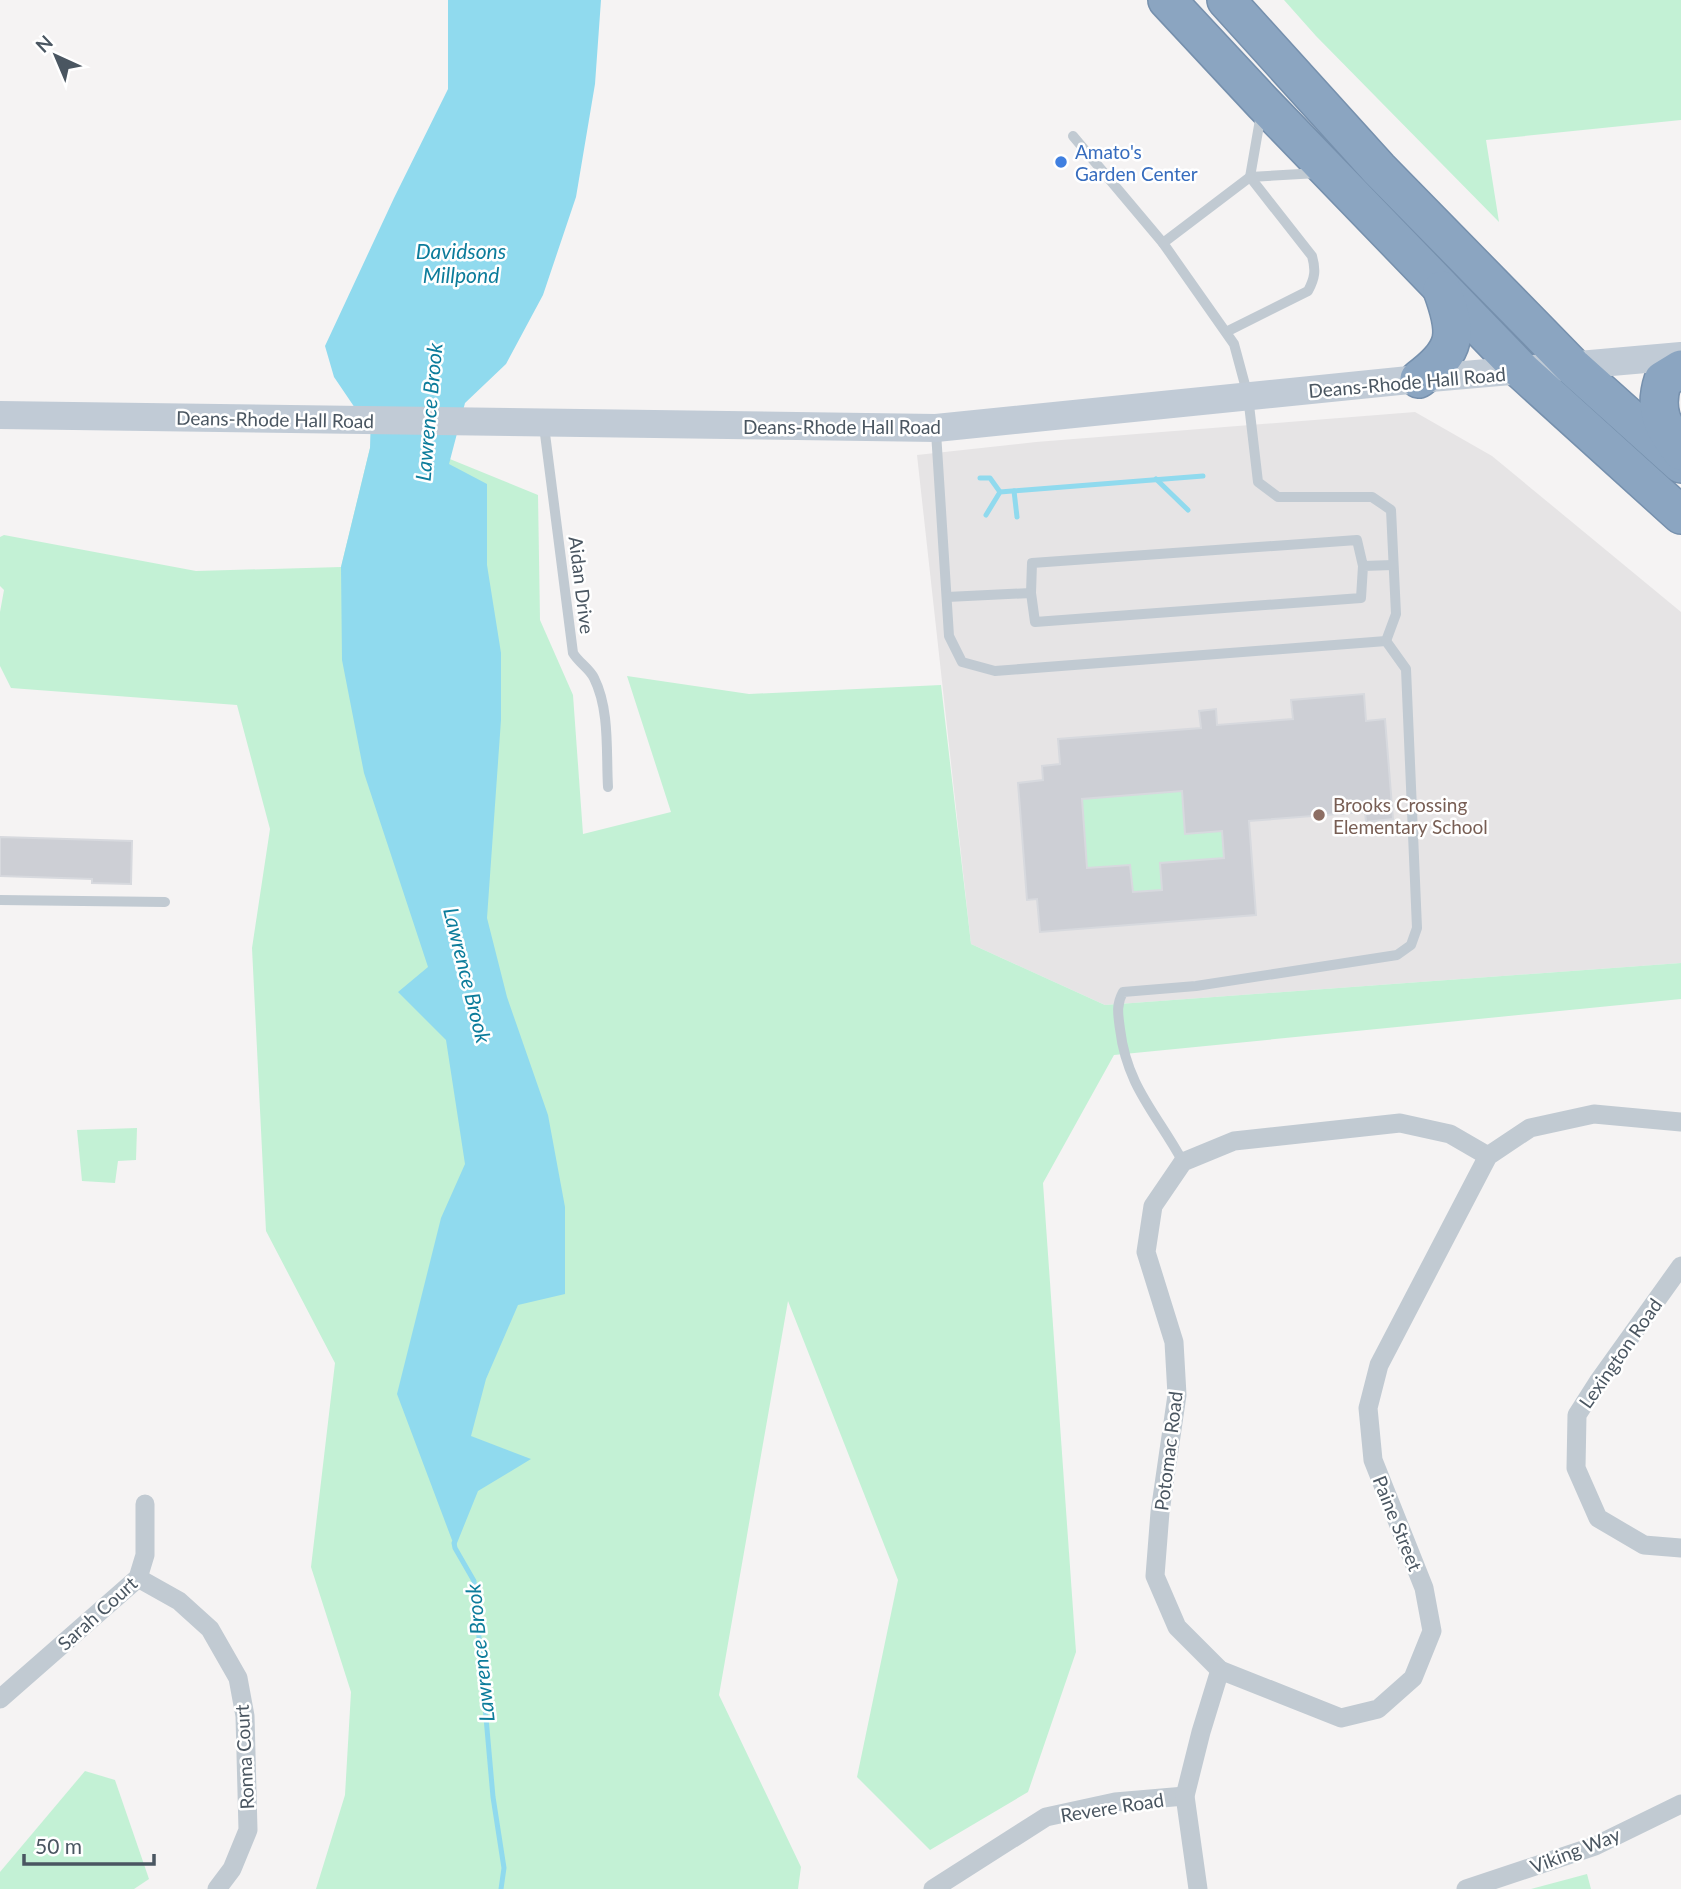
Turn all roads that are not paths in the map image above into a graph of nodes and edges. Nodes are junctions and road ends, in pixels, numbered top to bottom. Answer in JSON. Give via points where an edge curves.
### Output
{"nodes":[{"id":1,"x":1167,"y":0,"type":"edge"},
{"id":2,"x":1226,"y":0,"type":"edge"},
{"id":3,"x":1263,"y":103,"type":"junction"},
{"id":4,"x":1073,"y":136,"type":"dead end"},
{"id":5,"x":1330,"y":172,"type":"junction"},
{"id":6,"x":1250,"y":177,"type":"junction"},
{"id":7,"x":1163,"y":243,"type":"junction"},
{"id":8,"x":1442,"y":289,"type":"junction"},
{"id":9,"x":1226,"y":332,"type":"junction"},
{"id":10,"x":1681,"y":356,"type":"edge"},
{"id":11,"x":1572,"y":366,"type":"junction"},
{"id":12,"x":1681,"y":369,"type":"edge"},
{"id":13,"x":1523,"y":372,"type":"junction"},
{"id":14,"x":1419,"y":379,"type":"junction"},
{"id":15,"x":1248,"y":396,"type":"junction"},
{"id":16,"x":0,"y":415,"type":"edge"},
{"id":17,"x":544,"y":422,"type":"junction"},
{"id":18,"x":936,"y":428,"type":"junction"},
{"id":19,"x":1681,"y":452,"type":"edge"},
{"id":20,"x":1681,"y":464,"type":"edge"},
{"id":21,"x":1681,"y":515,"type":"edge"},
{"id":22,"x":1393,"y":565,"type":"junction"},
{"id":23,"x":1363,"y":566,"type":"junction"},
{"id":24,"x":1031,"y":593,"type":"junction"},
{"id":25,"x":947,"y":597,"type":"junction"},
{"id":26,"x":1386,"y":641,"type":"junction"},
{"id":27,"x":608,"y":787,"type":"dead end"},
{"id":28,"x":0,"y":900,"type":"edge"},
{"id":29,"x":165,"y":902,"type":"dead end"},
{"id":30,"x":1681,"y":1122,"type":"edge"},
{"id":31,"x":1488,"y":1156,"type":"junction"},
{"id":32,"x":1183,"y":1161,"type":"junction"},
{"id":33,"x":1681,"y":1266,"type":"edge"},
{"id":34,"x":145,"y":1504,"type":"dead end"},
{"id":35,"x":1681,"y":1548,"type":"edge"},
{"id":36,"x":138,"y":1578,"type":"junction"},
{"id":37,"x":1220,"y":1670,"type":"junction"},
{"id":38,"x":0,"y":1699,"type":"edge"},
{"id":39,"x":1185,"y":1796,"type":"junction"},
{"id":40,"x":1681,"y":1804,"type":"edge"},
{"id":41,"x":217,"y":1889,"type":"edge"},
{"id":42,"x":933,"y":1889,"type":"edge"},
{"id":43,"x":1198,"y":1889,"type":"edge"},
{"id":44,"x":1466,"y":1889,"type":"edge"}],
"edges":[{"from":1,"to":3,"type":"highway"},
{"from":2,"to":11,"type":"highway","via":[[1379,169]]},
{"from":3,"to":5,"type":"highway"},
{"from":3,"to":6,"type":"lane"},
{"from":4,"to":7,"type":"lane"},
{"from":5,"to":6,"type":"lane"},
{"from":5,"to":8,"type":"highway"},
{"from":6,"to":7,"type":"lane"},
{"from":6,"to":9,"type":"lane","via":[[1312,256],[1316,269],[1308,291]]},
{"from":7,"to":9,"type":"lane"},
{"from":8,"to":13,"type":"highway"},
{"from":8,"to":14,"type":"highway","via":[[1453,326],[1451,345]]},
{"from":9,"to":15,"type":"lane","via":[[1234,344]]},
{"from":10,"to":11,"type":"street","name":"Deans-Rhode Hall Road"},
{"from":11,"to":13,"type":"street","name":"Deans-Rhode Hall Road"},
{"from":11,"to":20,"type":"highway"},
{"from":12,"to":19,"type":"highway","via":[[1663,380],[1657,402],[1665,430]]},
{"from":13,"to":14,"type":"street","name":"Deans-Rhode Hall Road"},
{"from":13,"to":21,"type":"highway"},
{"from":14,"to":15,"type":"street","name":"Deans-Rhode Hall Road"},
{"from":15,"to":18,"type":"street","name":"Deans-Rhode Hall Road"},
{"from":15,"to":22,"type":"lane","via":[[1258,482],[1278,497],[1372,497],[1391,510]]},
{"from":16,"to":17,"type":"street","name":"Deans-Rhode Hall Road"},
{"from":17,"to":18,"type":"street","name":"Deans-Rhode Hall Road"},
{"from":17,"to":27,"type":"lane","name":"Aidan Drive","via":[[573,653],[592,675],[602,701]]},
{"from":18,"to":25,"type":"lane"},
{"from":22,"to":23,"type":"lane"},
{"from":22,"to":26,"type":"lane","via":[[1396,614]]},
{"from":23,"to":24,"type":"lane","via":[[1357,540],[1032,563]]},
{"from":23,"to":24,"type":"lane","via":[[1361,598],[1035,622]]},
{"from":24,"to":25,"type":"lane"},
{"from":25,"to":26,"type":"lane","via":[[949,636],[962,662],[995,671]]},
{"from":26,"to":32,"type":"lane","via":[[1406,669],[1417,928],[1411,945],[1397,955],[1341,965],[1123,992],[1117,1003],[1122,1049],[1139,1094]]},
{"from":28,"to":29,"type":"lane"},
{"from":30,"to":31,"type":"street","name":"Paine Street","via":[[1594,1114],[1530,1128]]},
{"from":31,"to":32,"type":"street","via":[[1450,1134],[1400,1123],[1234,1141]]},
{"from":31,"to":37,"type":"street","name":"Paine Street","via":[[1380,1365],[1368,1408],[1373,1460],[1424,1588],[1432,1631],[1413,1678],[1378,1709],[1341,1718]]},
{"from":32,"to":37,"type":"street","name":"Potomac Road","via":[[1153,1206],[1146,1252],[1174,1342],[1177,1395],[1155,1576],[1177,1627]]},
{"from":33,"to":35,"type":"street","name":"Lexington Road","via":[[1577,1415],[1576,1468],[1598,1518],[1644,1545]]},
{"from":34,"to":36,"type":"street","name":"Sarah Court","via":[[145,1555]]},
{"from":36,"to":38,"type":"street","name":"Sarah Court"},
{"from":36,"to":41,"type":"street","name":"Ronna Court","via":[[179,1601],[210,1629],[238,1678],[245,1716],[248,1830],[232,1869]]},
{"from":37,"to":39,"type":"street"},
{"from":39,"to":42,"type":"street","name":"Revere Road","via":[[1115,1802],[1046,1817]]},
{"from":39,"to":43,"type":"street"},
{"from":40,"to":44,"type":"street","name":"Viking Way","via":[[1595,1846]]}]}
